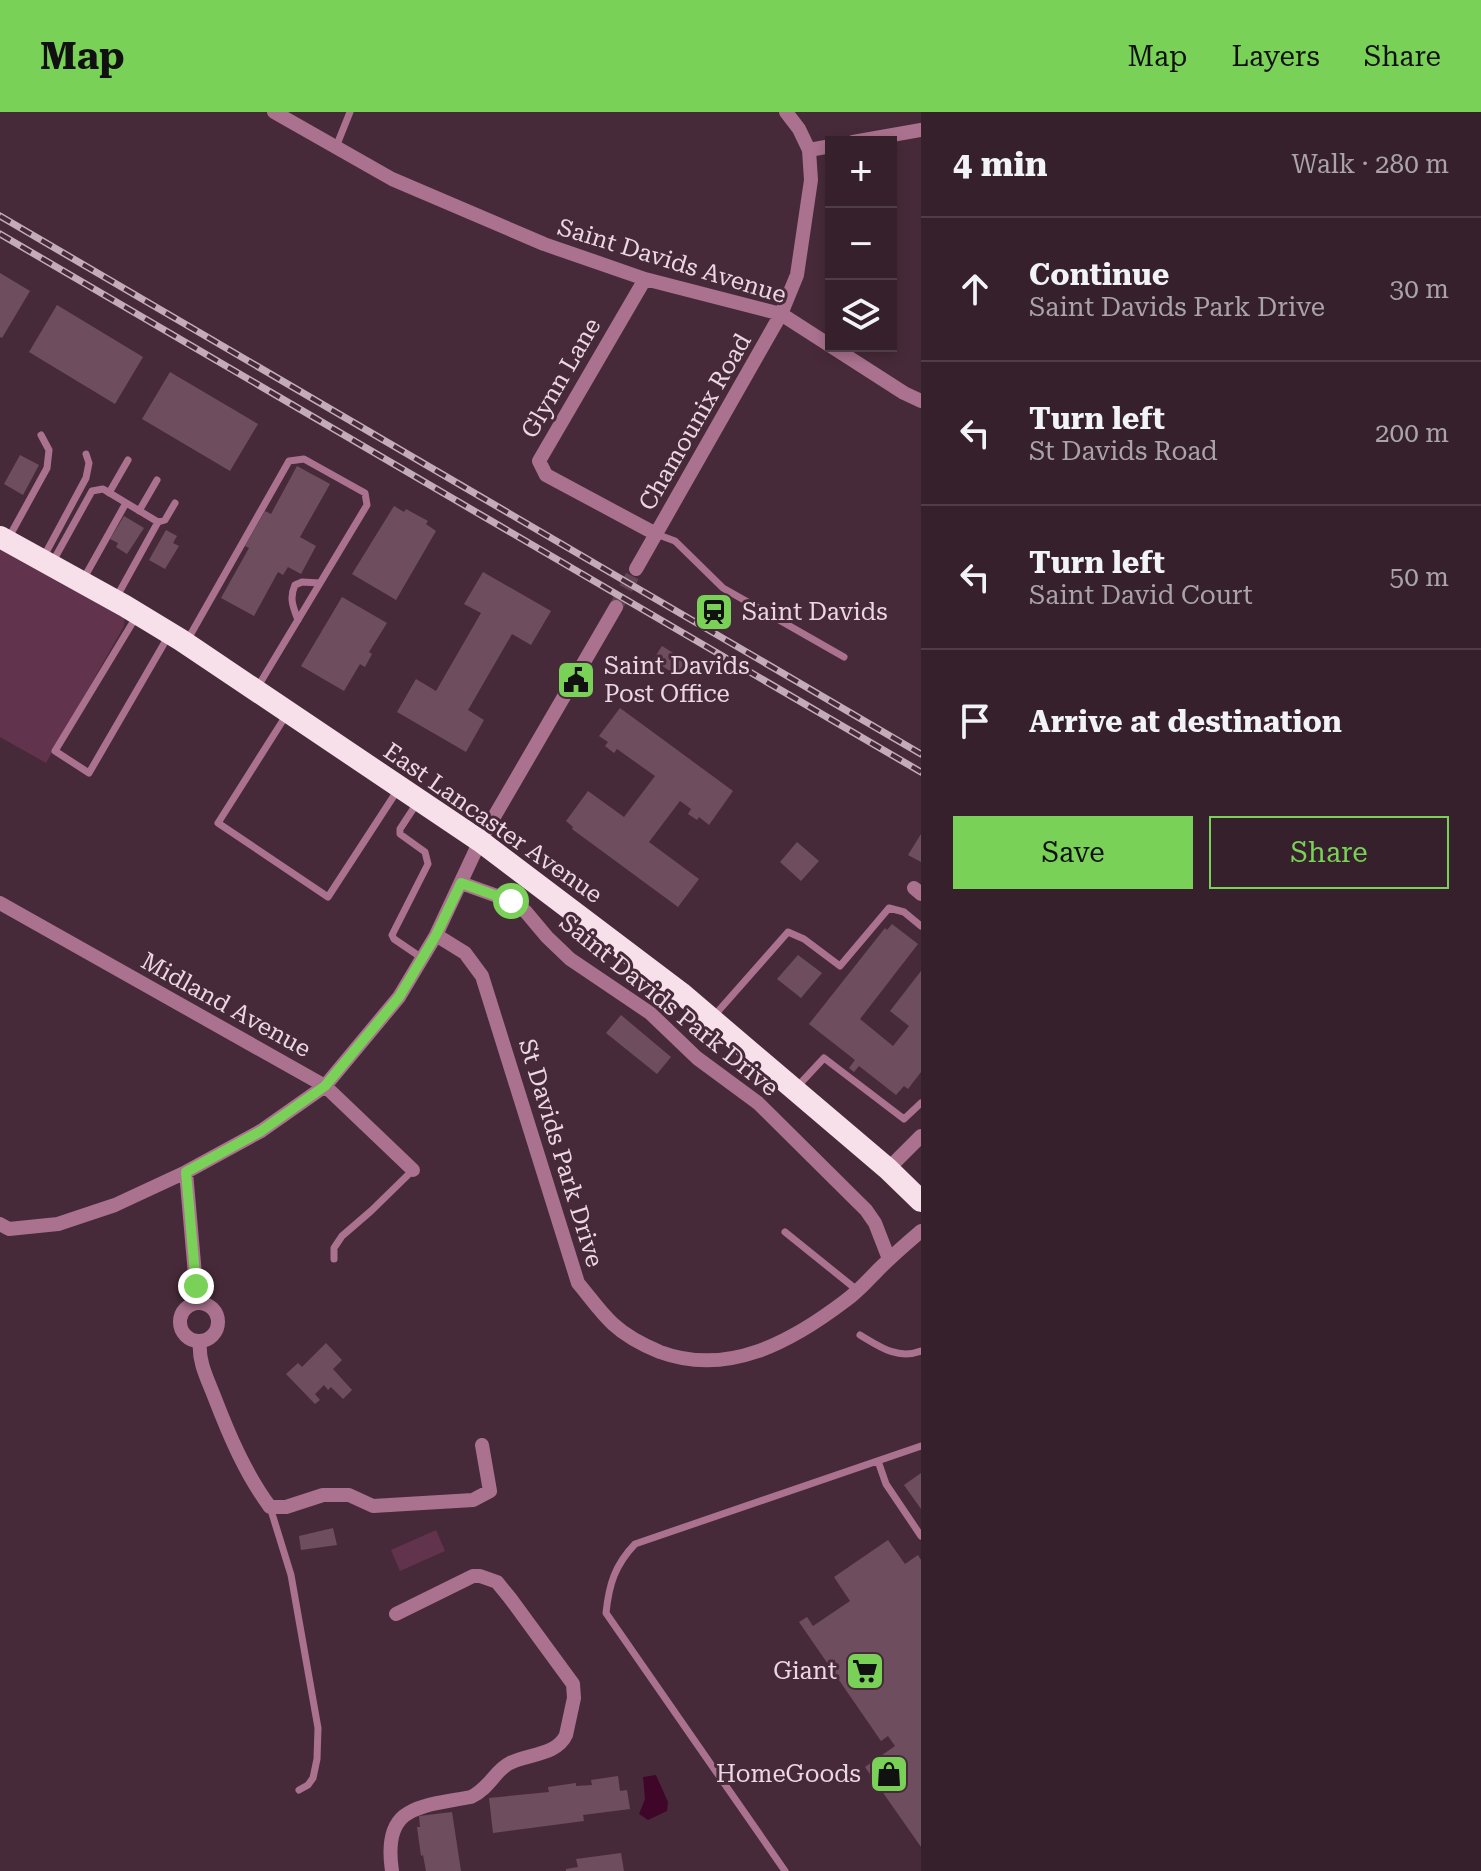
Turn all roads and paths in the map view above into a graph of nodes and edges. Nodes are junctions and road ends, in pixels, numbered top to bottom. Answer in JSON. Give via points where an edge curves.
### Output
{"nodes":[{"id":1,"x":274,"y":112,"type":"edge"},
{"id":2,"x":350,"y":112,"type":"edge"},
{"id":3,"x":786,"y":112,"type":"edge"},
{"id":4,"x":921,"y":130,"type":"edge"},
{"id":5,"x":887,"y":136,"type":"edge"},
{"id":6,"x":336,"y":147,"type":"junction"},
{"id":7,"x":825,"y":147,"type":"edge"},
{"id":8,"x":809,"y":150,"type":"junction"},
{"id":9,"x":645,"y":279,"type":"junction"},
{"id":10,"x":781,"y":314,"type":"junction"},
{"id":11,"x":921,"y":401,"type":"edge"},
{"id":12,"x":41,"y":435,"type":"dead end"},
{"id":13,"x":86,"y":454,"type":"dead end"},
{"id":14,"x":128,"y":460,"type":"dead end"},
{"id":15,"x":157,"y":480,"type":"dead end"},
{"id":16,"x":109,"y":493,"type":"junction"},
{"id":17,"x":126,"y":503,"type":"junction"},
{"id":18,"x":175,"y":503,"type":"dead end"},
{"id":19,"x":139,"y":511,"type":"junction"},
{"id":20,"x":158,"y":522,"type":"junction"},
{"id":21,"x":656,"y":534,"type":"junction"},
{"id":22,"x":4,"y":539,"type":"edge"},
{"id":23,"x":46,"y":562,"type":"junction"},
{"id":24,"x":636,"y":569,"type":"tunnel mouth"},
{"id":25,"x":82,"y":582,"type":"junction"},
{"id":26,"x":320,"y":583,"type":"junction"},
{"id":27,"x":115,"y":600,"type":"junction"},
{"id":28,"x":616,"y":607,"type":"tunnel mouth"},
{"id":29,"x":138,"y":614,"type":"junction"},
{"id":30,"x":298,"y":620,"type":"junction"},
{"id":31,"x":178,"y":638,"type":"junction"},
{"id":32,"x":844,"y":657,"type":"dead end"},
{"id":33,"x":255,"y":690,"type":"junction"},
{"id":34,"x":288,"y":713,"type":"junction"},
{"id":35,"x":400,"y":787,"type":"junction"},
{"id":36,"x":419,"y":800,"type":"junction"},
{"id":37,"x":480,"y":841,"type":"junction"},
{"id":38,"x":461,"y":883,"type":"junction"},
{"id":39,"x":0,"y":903,"type":"edge"},
{"id":40,"x":921,"y":926,"type":"edge"},
{"id":41,"x":436,"y":935,"type":"junction"},
{"id":42,"x":422,"y":958,"type":"junction"},
{"id":43,"x":712,"y":1019,"type":"junction"},
{"id":44,"x":325,"y":1086,"type":"junction"},
{"id":45,"x":795,"y":1090,"type":"junction"},
{"id":46,"x":921,"y":1103,"type":"edge"},
{"id":47,"x":921,"y":1136,"type":"edge"},
{"id":48,"x":888,"y":1169,"type":"junction"},
{"id":49,"x":413,"y":1170,"type":"joint"},
{"id":50,"x":186,"y":1172,"type":"junction"},
{"id":51,"x":921,"y":1201,"type":"edge"},
{"id":52,"x":0,"y":1224,"type":"edge"},
{"id":53,"x":921,"y":1231,"type":"edge"},
{"id":54,"x":785,"y":1232,"type":"dead end"},
{"id":55,"x":334,"y":1259,"type":"dead end"},
{"id":56,"x":889,"y":1259,"type":"junction"},
{"id":57,"x":857,"y":1290,"type":"junction"},
{"id":58,"x":196,"y":1303,"type":"junction"},
{"id":59,"x":860,"y":1335,"type":"dead end"},
{"id":60,"x":200,"y":1342,"type":"junction"},
{"id":61,"x":921,"y":1351,"type":"edge"},
{"id":62,"x":482,"y":1445,"type":"dead end"},
{"id":63,"x":921,"y":1446,"type":"edge"},
{"id":64,"x":878,"y":1461,"type":"junction"},
{"id":65,"x":270,"y":1507,"type":"junction"},
{"id":66,"x":921,"y":1536,"type":"edge"},
{"id":67,"x":396,"y":1614,"type":"dead end"},
{"id":68,"x":299,"y":1790,"type":"dead end"},
{"id":69,"x":392,"y":1871,"type":"edge"},
{"id":70,"x":785,"y":1871,"type":"edge"}],
"edges":[{"from":1,"to":6,"type":"street","name":"Saint Davids Avenue"},
{"from":2,"to":6,"type":"lane"},
{"from":3,"to":8,"type":"street","name":"Chamounix Road"},
{"from":4,"to":5,"type":"street"},
{"from":6,"to":9,"type":"street","name":"Saint Davids Avenue","via":[[392,179],[530,239]]},
{"from":7,"to":8,"type":"street"},
{"from":8,"to":10,"type":"street","name":"Chamounix Road","via":[[811,180],[797,275]]},
{"from":9,"to":10,"type":"street","name":"Saint Davids Avenue"},
{"from":9,"to":21,"type":"street","name":"Glynn Lane","via":[[539,461],[546,475]]},
{"from":10,"to":11,"type":"street","name":"Saint Davids Avenue"},
{"from":10,"to":21,"type":"street","name":"Chamounix Road"},
{"from":12,"to":22,"type":"lane","via":[[49,450],[47,468]]},
{"from":13,"to":23,"type":"lane","via":[[86,478]]},
{"from":14,"to":16,"type":"lane"},
{"from":15,"to":19,"type":"lane"},
{"from":16,"to":17,"type":"lane"},
{"from":16,"to":23,"type":"lane","via":[[92,491]]},
{"from":17,"to":19,"type":"lane"},
{"from":17,"to":25,"type":"lane"},
{"from":18,"to":20,"type":"lane"},
{"from":19,"to":20,"type":"lane"},
{"from":20,"to":27,"type":"lane"},
{"from":21,"to":24,"type":"street","name":"Chamounix Road"},
{"from":21,"to":32,"type":"lane","via":[[675,541],[723,588]]},
{"from":22,"to":23,"type":"highway","name":"East Lancaster Avenue"},
{"from":23,"to":25,"type":"highway","name":"East Lancaster Avenue"},
{"from":25,"to":27,"type":"highway","name":"East Lancaster Avenue"},
{"from":26,"to":30,"type":"lane"},
{"from":26,"to":30,"type":"lane","via":[[295,585],[291,593]]},
{"from":26,"to":31,"type":"lane","via":[[367,505],[365,493],[304,459],[289,461]]},
{"from":27,"to":29,"type":"highway","name":"East Lancaster Avenue"},
{"from":28,"to":37,"type":"street"},
{"from":29,"to":31,"type":"highway","name":"East Lancaster Avenue"},
{"from":29,"to":31,"type":"lane","via":[[55,751],[89,773]]},
{"from":30,"to":33,"type":"lane"},
{"from":31,"to":33,"type":"highway","name":"East Lancaster Avenue"},
{"from":33,"to":34,"type":"highway","name":"East Lancaster Avenue"},
{"from":34,"to":35,"type":"highway","name":"East Lancaster Avenue"},
{"from":34,"to":35,"type":"lane","via":[[218,823],[328,897]]},
{"from":35,"to":36,"type":"highway","name":"East Lancaster Avenue"},
{"from":36,"to":37,"type":"highway","name":"East Lancaster Avenue"},
{"from":36,"to":42,"type":"lane","via":[[400,834],[425,852],[428,864],[392,935]]},
{"from":37,"to":38,"type":"street"},
{"from":37,"to":43,"type":"highway","name":"East Lancaster Avenue"},
{"from":38,"to":41,"type":"street"},
{"from":38,"to":56,"type":"street","name":"Saint Davids Park Drive","via":[[526,912],[570,959],[650,1013],[697,1058],[758,1103],[866,1210]]},
{"from":39,"to":44,"type":"street","name":"Midland Avenue"},
{"from":40,"to":43,"type":"lane","via":[[889,908],[840,966],[788,932]]},
{"from":41,"to":42,"type":"street"},
{"from":41,"to":57,"type":"street","name":"St Davids Park Drive","via":[[465,953],[482,976],[578,1283],[612,1323],[667,1354],[705,1362],[736,1359],[782,1342]]},
{"from":42,"to":44,"type":"street","via":[[399,997]]},
{"from":43,"to":45,"type":"highway","name":"East Lancaster Avenue"},
{"from":44,"to":49,"type":"street","name":"Midland Avenue"},
{"from":44,"to":50,"type":"street","via":[[261,1131]]},
{"from":45,"to":46,"type":"lane","via":[[824,1058],[904,1119]]},
{"from":45,"to":48,"type":"highway","name":"East Lancaster Avenue"},
{"from":47,"to":48,"type":"street"},
{"from":48,"to":51,"type":"highway","name":"East Lancaster Avenue"},
{"from":49,"to":55,"type":"lane","via":[[342,1236]]},
{"from":50,"to":52,"type":"street","via":[[58,1224],[9,1229]]},
{"from":50,"to":58,"type":"street"},
{"from":53,"to":56,"type":"street","name":"St Davids Park Drive"},
{"from":54,"to":57,"type":"lane"},
{"from":56,"to":57,"type":"street","name":"St Davids Park Drive"},
{"from":58,"to":60,"type":"street","via":[[183,1311],[180,1326],[186,1337]]},
{"from":58,"to":60,"type":"street","via":[[213,1309],[218,1320],[213,1336]]},
{"from":59,"to":61,"type":"lane","via":[[890,1353]]},
{"from":60,"to":65,"type":"street","via":[[200,1360],[232,1443]]},
{"from":62,"to":65,"type":"street","via":[[490,1491],[473,1500],[373,1506],[349,1495],[323,1495]]},
{"from":63,"to":64,"type":"lane"},
{"from":64,"to":66,"type":"lane","via":[[886,1484]]},
{"from":64,"to":70,"type":"lane","via":[[635,1544],[608,1589],[606,1613]]},
{"from":65,"to":68,"type":"lane","via":[[291,1575],[318,1728],[313,1778]]},
{"from":67,"to":69,"type":"street","via":[[473,1576],[497,1582],[573,1684],[574,1698],[566,1735],[555,1749],[508,1764],[471,1797],[419,1807],[399,1820],[389,1844]]}]}
